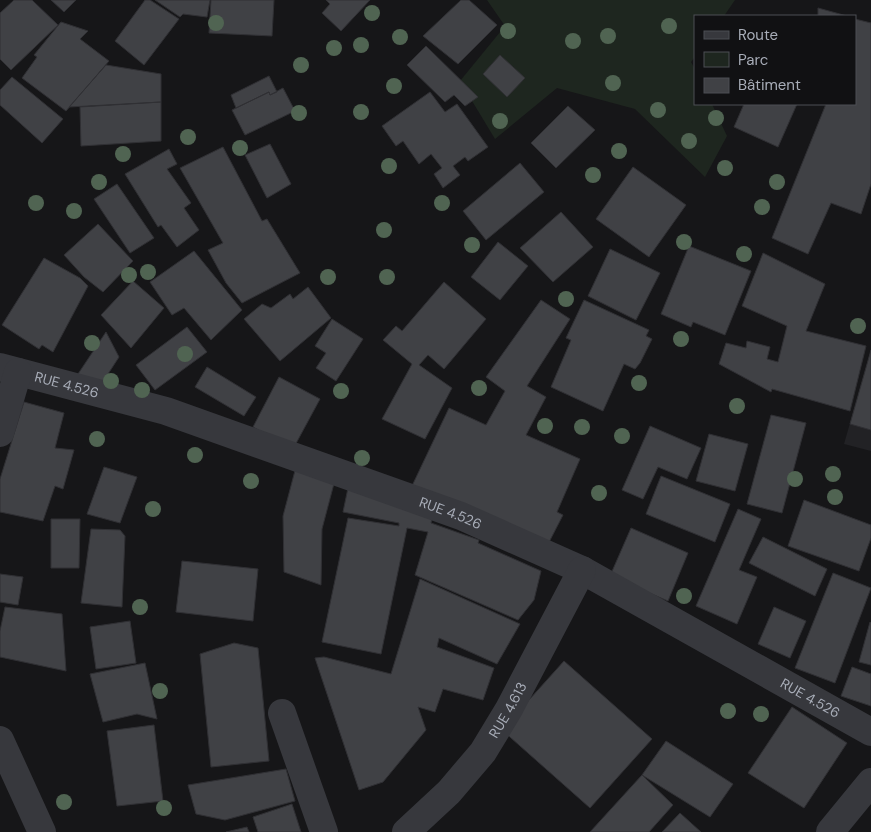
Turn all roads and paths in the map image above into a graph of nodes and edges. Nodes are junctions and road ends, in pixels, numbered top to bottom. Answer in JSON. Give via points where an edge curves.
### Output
{"nodes":[{"id":1,"x":9,"y":370,"type":"edge"},
{"id":2,"x":0,"y":433,"type":"edge"},
{"id":3,"x":582,"y":570,"type":"junction"},
{"id":4,"x":282,"y":713,"type":"dead end"},
{"id":5,"x":871,"y":732,"type":"edge"},
{"id":6,"x":0,"y":740,"type":"edge"},
{"id":7,"x":871,"y":782,"type":"edge"},
{"id":8,"x":42,"y":832,"type":"edge"},
{"id":9,"x":324,"y":832,"type":"edge"},
{"id":10,"x":406,"y":832,"type":"edge"},
{"id":11,"x":830,"y":832,"type":"edge"}],
"edges":[{"from":1,"to":2,"type":"street"},
{"from":1,"to":3,"type":"street","name":"RUE 4.526","via":[[166,411],[462,516]]},
{"from":3,"to":5,"type":"street","name":"RUE 4.526"},
{"from":3,"to":10,"type":"street","name":"RUE 4.613","via":[[509,709],[482,752],[449,792]]},
{"from":4,"to":9,"type":"street"},
{"from":6,"to":8,"type":"street"},
{"from":7,"to":11,"type":"street"}]}
